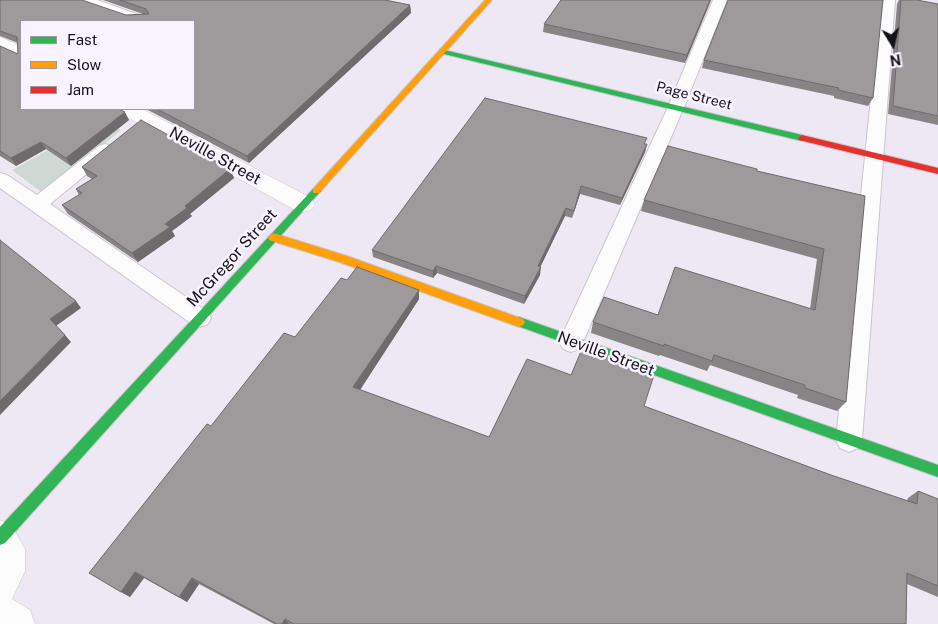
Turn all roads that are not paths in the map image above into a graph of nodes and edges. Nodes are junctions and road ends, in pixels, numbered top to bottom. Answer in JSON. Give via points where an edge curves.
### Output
{"nodes":[{"id":1,"x":488,"y":0,"type":"edge"},
{"id":2,"x":720,"y":0,"type":"edge"},
{"id":3,"x":888,"y":0,"type":"edge"},
{"id":4,"x":86,"y":2,"type":"edge"},
{"id":5,"x":140,"y":20,"type":"edge"},
{"id":6,"x":443,"y":51,"type":"junction"},
{"id":7,"x":676,"y":107,"type":"junction"},
{"id":8,"x":131,"y":123,"type":"edge"},
{"id":9,"x":874,"y":155,"type":"junction"},
{"id":10,"x":938,"y":171,"type":"edge"},
{"id":11,"x":0,"y":179,"type":"edge"},
{"id":12,"x":38,"y":204,"type":"junction"},
{"id":13,"x":303,"y":204,"type":"junction"},
{"id":14,"x":274,"y":237,"type":"junction"},
{"id":15,"x":200,"y":318,"type":"junction"},
{"id":16,"x":571,"y":342,"type":"junction"},
{"id":17,"x":849,"y":440,"type":"junction"},
{"id":18,"x":938,"y":471,"type":"edge"},
{"id":19,"x":0,"y":538,"type":"edge"},
{"id":20,"x":0,"y":586,"type":"edge"},
{"id":21,"x":0,"y":613,"type":"edge"},
{"id":22,"x":16,"y":624,"type":"edge"}],
"edges":[{"from":1,"to":6,"type":"street","name":"McGregor Street"},
{"from":2,"to":7,"type":"lane"},
{"from":3,"to":9,"type":"lane"},
{"from":4,"to":5,"type":"lane"},
{"from":6,"to":7,"type":"street","name":"Page Street"},
{"from":6,"to":13,"type":"street","name":"McGregor Street"},
{"from":7,"to":9,"type":"street","name":"Page Street"},
{"from":7,"to":16,"type":"lane"},
{"from":8,"to":12,"type":"lane"},
{"from":8,"to":13,"type":"street","name":"Neville Street"},
{"from":9,"to":10,"type":"street","name":"Page Street"},
{"from":9,"to":17,"type":"lane"},
{"from":11,"to":12,"type":"lane"},
{"from":12,"to":15,"type":"lane"},
{"from":13,"to":14,"type":"street","name":"McGregor Street"},
{"from":14,"to":15,"type":"street","name":"McGregor Street"},
{"from":14,"to":16,"type":"street","name":"Neville Street"},
{"from":15,"to":19,"type":"street","name":"McGregor Street"},
{"from":16,"to":17,"type":"street","name":"Neville Street"},
{"from":17,"to":18,"type":"street","name":"Neville Street"},
{"from":19,"to":20,"type":"street","via":[[8,549],[7,571]]},
{"from":21,"to":22,"type":"street"}]}
